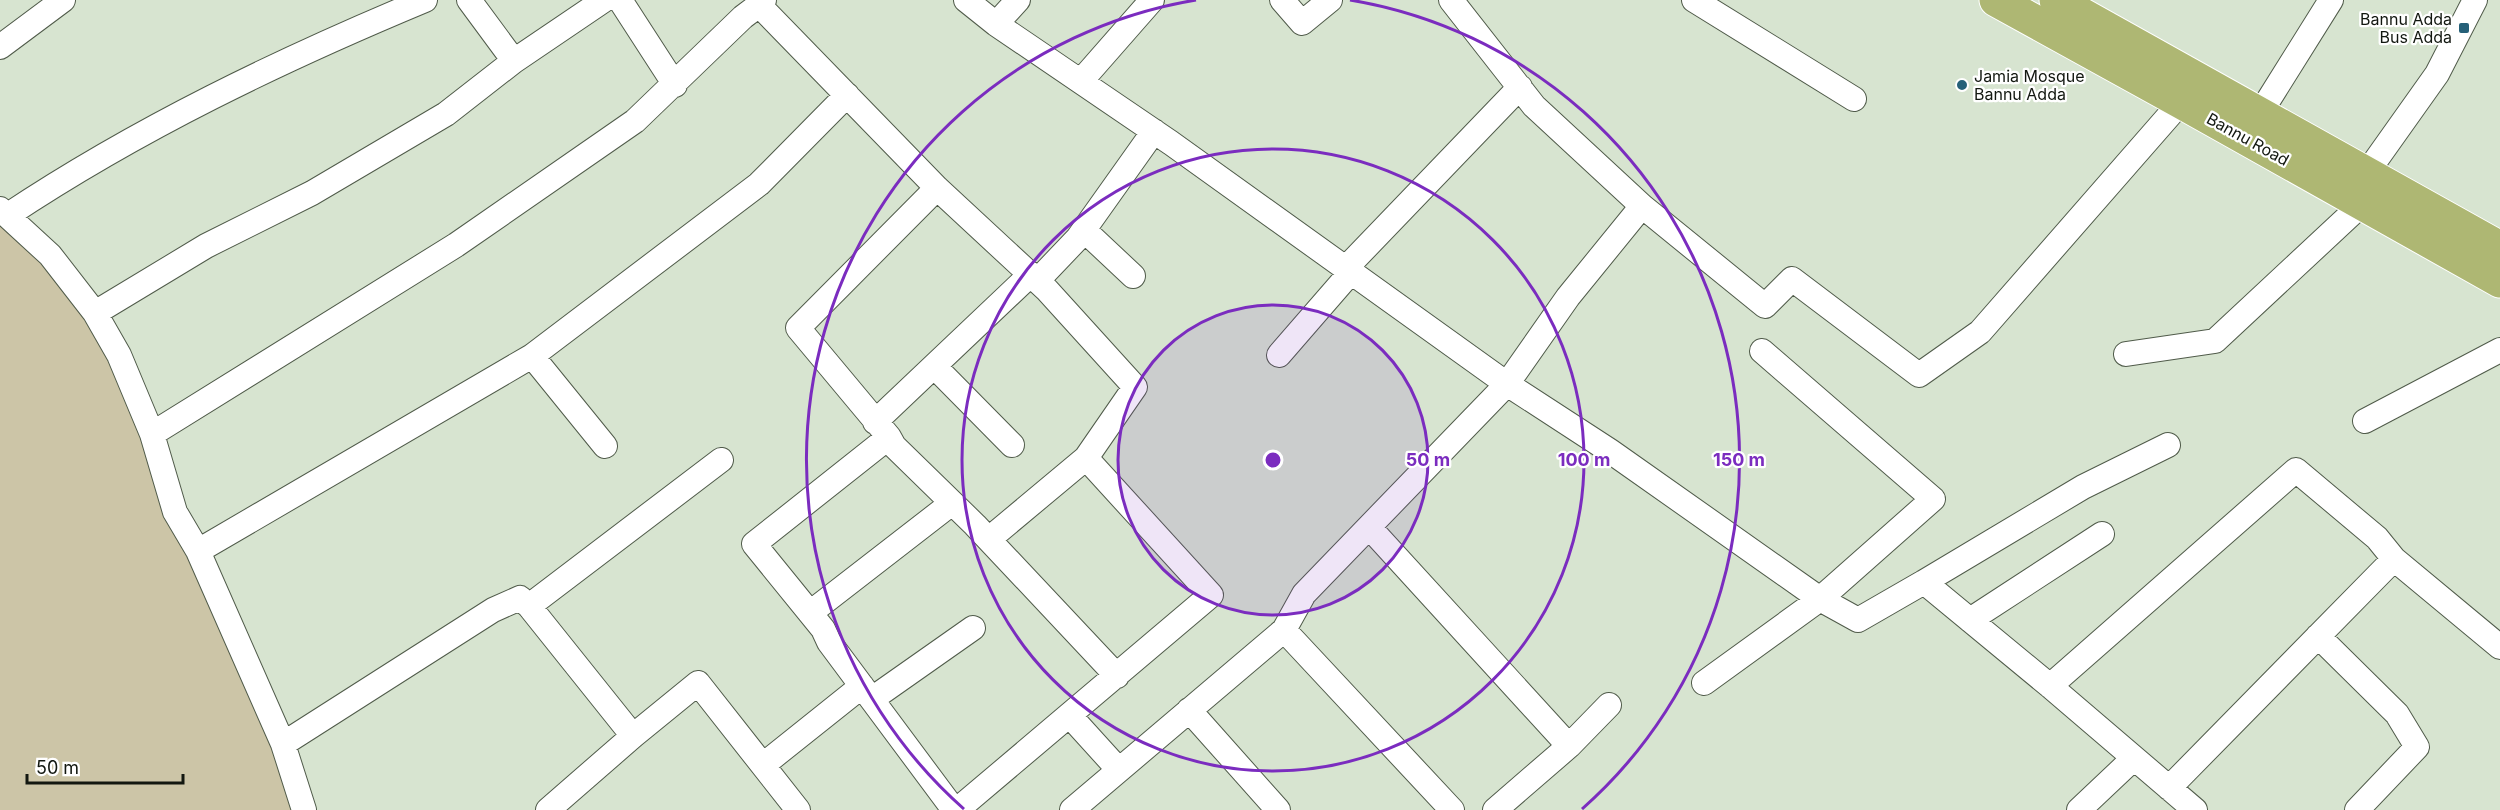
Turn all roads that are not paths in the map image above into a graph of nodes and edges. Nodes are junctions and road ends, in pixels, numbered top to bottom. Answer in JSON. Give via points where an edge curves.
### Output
{"nodes":[{"id":1,"x":63,"y":0,"type":"edge"},
{"id":2,"x":425,"y":0,"type":"edge"},
{"id":3,"x":469,"y":0,"type":"edge"},
{"id":4,"x":604,"y":0,"type":"edge"},
{"id":5,"x":620,"y":0,"type":"edge"},
{"id":6,"x":966,"y":0,"type":"edge"},
{"id":7,"x":1018,"y":0,"type":"edge"},
{"id":8,"x":1152,"y":0,"type":"edge"},
{"id":9,"x":1282,"y":0,"type":"edge"},
{"id":10,"x":1330,"y":0,"type":"edge"},
{"id":11,"x":1451,"y":0,"type":"edge"},
{"id":12,"x":1694,"y":0,"type":"edge"},
{"id":13,"x":1996,"y":0,"type":"edge"},
{"id":14,"x":2056,"y":0,"type":"edge"},
{"id":15,"x":2331,"y":0,"type":"edge"},
{"id":16,"x":2475,"y":0,"type":"edge"},
{"id":17,"x":761,"y":3,"type":"edge"},
{"id":18,"x":996,"y":24,"type":"junction"},
{"id":19,"x":0,"y":47,"type":"edge"},
{"id":20,"x":514,"y":61,"type":"junction"},
{"id":21,"x":1081,"y":81,"type":"junction"},
{"id":22,"x":675,"y":84,"type":"junction"},
{"id":23,"x":1520,"y":87,"type":"junction"},
{"id":24,"x":847,"y":95,"type":"junction"},
{"id":25,"x":1854,"y":99,"type":"dead end"},
{"id":26,"x":2181,"y":102,"type":"junction"},
{"id":27,"x":2259,"y":115,"type":"junction"},
{"id":28,"x":1154,"y":131,"type":"junction"},
{"id":29,"x":937,"y":188,"type":"junction"},
{"id":30,"x":2364,"y":189,"type":"junction"},
{"id":31,"x":1642,"y":206,"type":"junction"},
{"id":32,"x":2,"y":211,"type":"edge"},
{"id":33,"x":1084,"y":230,"type":"junction"},
{"id":34,"x":2500,"y":248,"type":"edge"},
{"id":35,"x":1349,"y":270,"type":"junction"},
{"id":36,"x":1133,"y":276,"type":"dead end"},
{"id":37,"x":1034,"y":277,"type":"junction"},
{"id":38,"x":2500,"y":281,"type":"edge"},
{"id":39,"x":95,"y":313,"type":"junction"},
{"id":40,"x":2500,"y":350,"type":"edge"},
{"id":41,"x":1762,"y":351,"type":"dead end"},
{"id":42,"x":2126,"y":354,"type":"dead end"},
{"id":43,"x":1280,"y":355,"type":"dead end"},
{"id":44,"x":531,"y":356,"type":"junction"},
{"id":45,"x":934,"y":366,"type":"junction"},
{"id":46,"x":1507,"y":384,"type":"junction"},
{"id":47,"x":2365,"y":421,"type":"dead end"},
{"id":48,"x":882,"y":429,"type":"junction"},
{"id":49,"x":152,"y":434,"type":"junction"},
{"id":50,"x":1012,"y":445,"type":"dead end"},
{"id":51,"x":2168,"y":445,"type":"dead end"},
{"id":52,"x":605,"y":446,"type":"dead end"},
{"id":53,"x":1086,"y":458,"type":"junction"},
{"id":54,"x":721,"y":460,"type":"dead end"},
{"id":55,"x":952,"y":503,"type":"junction"},
{"id":56,"x":1370,"y":527,"type":"junction"},
{"id":57,"x":2103,"y":534,"type":"dead end"},
{"id":58,"x":989,"y":539,"type":"junction"},
{"id":59,"x":198,"y":551,"type":"junction"},
{"id":60,"x":2394,"y":559,"type":"junction"},
{"id":61,"x":1924,"y":582,"type":"junction"},
{"id":62,"x":1820,"y":599,"type":"junction"},
{"id":63,"x":529,"y":606,"type":"junction"},
{"id":64,"x":810,"y":613,"type":"junction"},
{"id":65,"x":1970,"y":620,"type":"junction"},
{"id":66,"x":973,"y":628,"type":"dead end"},
{"id":67,"x":1284,"y":630,"type":"junction"},
{"id":68,"x":2318,"y":636,"type":"junction"},
{"id":69,"x":2500,"y":647,"type":"edge"},
{"id":70,"x":1117,"y":676,"type":"junction"},
{"id":71,"x":1704,"y":683,"type":"dead end"},
{"id":72,"x":2050,"y":686,"type":"junction"},
{"id":73,"x":867,"y":693,"type":"junction"},
{"id":74,"x":1609,"y":705,"type":"dead end"},
{"id":75,"x":1189,"y":710,"type":"junction"},
{"id":76,"x":1070,"y":716,"type":"junction"},
{"id":77,"x":633,"y":736,"type":"junction"},
{"id":78,"x":283,"y":744,"type":"junction"},
{"id":79,"x":1569,"y":746,"type":"junction"},
{"id":80,"x":2134,"y":758,"type":"junction"},
{"id":81,"x":763,"y":765,"type":"junction"},
{"id":82,"x":1119,"y":770,"type":"junction"},
{"id":83,"x":2169,"y":788,"type":"junction"},
{"id":84,"x":1086,"y":806,"type":"edge"},
{"id":85,"x":304,"y":810,"type":"edge"},
{"id":86,"x":548,"y":810,"type":"edge"},
{"id":87,"x":798,"y":810,"type":"edge"},
{"id":88,"x":955,"y":810,"type":"edge"},
{"id":89,"x":1278,"y":810,"type":"edge"},
{"id":90,"x":1452,"y":810,"type":"edge"},
{"id":91,"x":1495,"y":810,"type":"edge"},
{"id":92,"x":2079,"y":810,"type":"edge"},
{"id":93,"x":2195,"y":810,"type":"edge"},
{"id":94,"x":2357,"y":810,"type":"edge"}],
"edges":[{"from":1,"to":19,"type":"street"},
{"from":2,"to":32,"type":"street","via":[[334,38],[150,128]]},
{"from":3,"to":20,"type":"street"},
{"from":4,"to":20,"type":"street"},
{"from":5,"to":22,"type":"street"},
{"from":6,"to":18,"type":"street"},
{"from":7,"to":18,"type":"street"},
{"from":8,"to":21,"type":"street"},
{"from":9,"to":10,"type":"street","via":[[1302,23]]},
{"from":11,"to":23,"type":"street"},
{"from":12,"to":25,"type":"street"},
{"from":13,"to":26,"type":"highway","name":"Bannu Road"},
{"from":14,"to":27,"type":"highway","name":"Bannu Road"},
{"from":15,"to":27,"type":"street"},
{"from":16,"to":30,"type":"street","via":[[2437,74]]},
{"from":17,"to":22,"type":"street"},
{"from":17,"to":24,"type":"street"},
{"from":18,"to":21,"type":"street"},
{"from":20,"to":39,"type":"street","via":[[447,114],[312,193],[206,246]]},
{"from":21,"to":28,"type":"street"},
{"from":22,"to":49,"type":"street","via":[[635,122],[456,245]]},
{"from":23,"to":31,"type":"street","via":[[1534,106]]},
{"from":23,"to":35,"type":"street"},
{"from":24,"to":29,"type":"street"},
{"from":24,"to":44,"type":"street","via":[[759,184]]},
{"from":26,"to":30,"type":"highway","name":"Bannu Road"},
{"from":26,"to":31,"type":"street","via":[[1980,332],[1919,375],[1792,279],[1765,306]]},
{"from":27,"to":30,"type":"highway","name":"Bannu Road"},
{"from":28,"to":33,"type":"street"},
{"from":28,"to":35,"type":"street"},
{"from":29,"to":37,"type":"street"},
{"from":29,"to":48,"type":"street","via":[[798,328]]},
{"from":30,"to":34,"type":"highway","name":"Bannu Road"},
{"from":30,"to":38,"type":"highway","name":"Bannu Road"},
{"from":30,"to":42,"type":"street","via":[[2215,341]]},
{"from":31,"to":46,"type":"street","via":[[1568,297]]},
{"from":32,"to":39,"type":"street","via":[[50,255]]},
{"from":33,"to":36,"type":"street"},
{"from":33,"to":37,"type":"street"},
{"from":35,"to":43,"type":"street"},
{"from":35,"to":46,"type":"street"},
{"from":37,"to":45,"type":"street"},
{"from":37,"to":53,"type":"street","via":[[1135,387]]},
{"from":39,"to":49,"type":"street","via":[[119,355]]},
{"from":40,"to":47,"type":"street"},
{"from":41,"to":62,"type":"street","via":[[1933,499]]},
{"from":44,"to":52,"type":"street"},
{"from":44,"to":59,"type":"street"},
{"from":45,"to":48,"type":"street"},
{"from":45,"to":50,"type":"street"},
{"from":46,"to":56,"type":"street"},
{"from":46,"to":62,"type":"street","via":[[1610,451]]},
{"from":48,"to":55,"type":"street"},
{"from":48,"to":64,"type":"street","via":[[754,544]]},
{"from":49,"to":59,"type":"street","via":[[175,512]]},
{"from":51,"to":61,"type":"street","via":[[2083,487]]},
{"from":53,"to":58,"type":"street"},
{"from":53,"to":70,"type":"street","via":[[1211,595]]},
{"from":54,"to":63,"type":"street"},
{"from":55,"to":58,"type":"street"},
{"from":55,"to":64,"type":"street"},
{"from":56,"to":67,"type":"street","via":[[1305,594]]},
{"from":56,"to":79,"type":"street"},
{"from":57,"to":65,"type":"street"},
{"from":58,"to":70,"type":"street"},
{"from":59,"to":78,"type":"street"},
{"from":60,"to":68,"type":"street"},
{"from":60,"to":69,"type":"street"},
{"from":60,"to":72,"type":"street","via":[[2377,538],[2296,470]]},
{"from":61,"to":62,"type":"street","via":[[1858,620]]},
{"from":61,"to":65,"type":"street"},
{"from":62,"to":71,"type":"street"},
{"from":63,"to":77,"type":"street"},
{"from":63,"to":78,"type":"street","via":[[519,598],[493,610]]},
{"from":64,"to":73,"type":"street"},
{"from":65,"to":72,"type":"street"},
{"from":66,"to":73,"type":"street"},
{"from":67,"to":75,"type":"street"},
{"from":67,"to":90,"type":"street"},
{"from":68,"to":83,"type":"street"},
{"from":68,"to":94,"type":"street","via":[[2397,714],[2417,747]]},
{"from":70,"to":76,"type":"street"},
{"from":72,"to":80,"type":"street"},
{"from":73,"to":81,"type":"street"},
{"from":73,"to":88,"type":"street"},
{"from":74,"to":79,"type":"street"},
{"from":75,"to":82,"type":"street"},
{"from":75,"to":89,"type":"street"},
{"from":76,"to":82,"type":"street"},
{"from":76,"to":88,"type":"street"},
{"from":77,"to":81,"type":"street","via":[[698,684]]},
{"from":77,"to":86,"type":"street"},
{"from":78,"to":85,"type":"street"},
{"from":79,"to":91,"type":"street"},
{"from":80,"to":83,"type":"street"},
{"from":80,"to":92,"type":"street"},
{"from":81,"to":87,"type":"street"},
{"from":82,"to":84,"type":"street"},
{"from":83,"to":93,"type":"street"}]}
